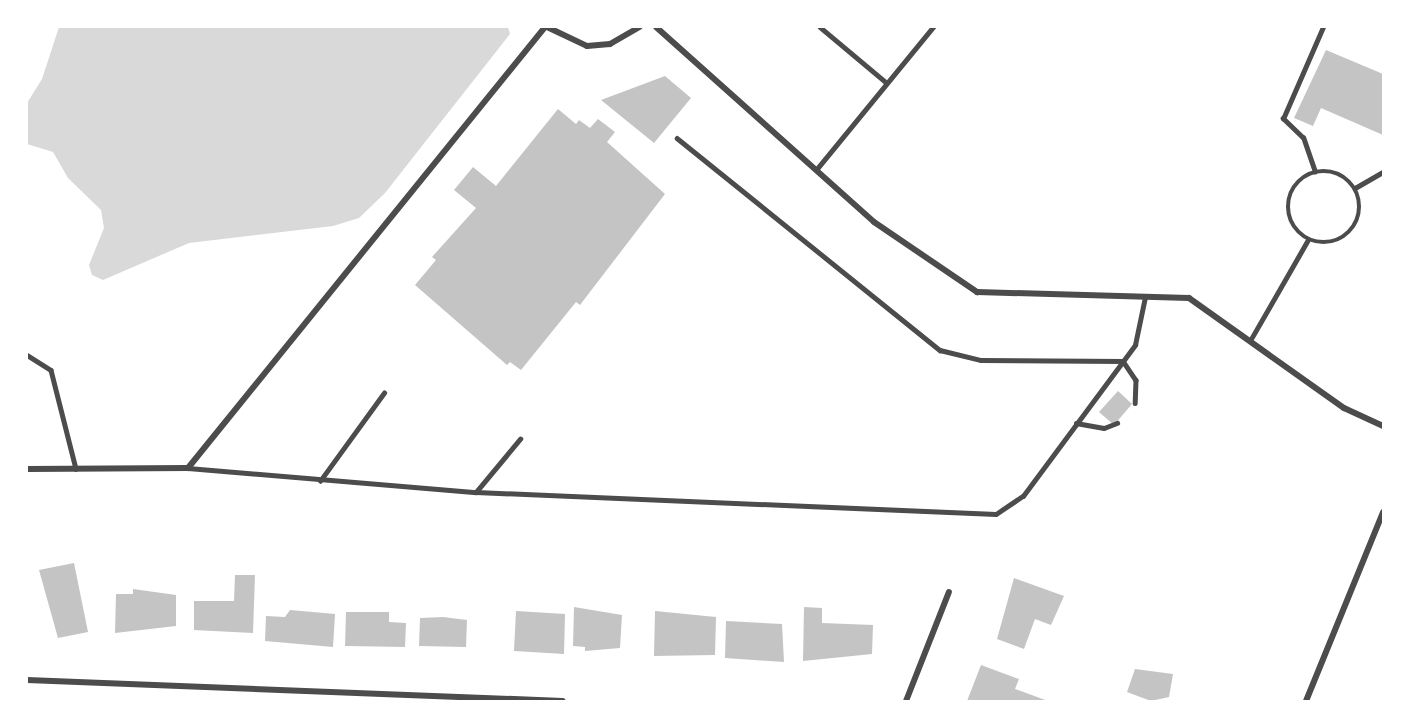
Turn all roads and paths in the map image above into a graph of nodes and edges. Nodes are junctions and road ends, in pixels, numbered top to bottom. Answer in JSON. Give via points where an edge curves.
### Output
{"nodes":[{"id":1,"x":546,"y":27,"type":"edge"},
{"id":2,"x":639,"y":27,"type":"edge"},
{"id":3,"x":656,"y":27,"type":"edge"},
{"id":4,"x":820,"y":27,"type":"edge"},
{"id":5,"x":933,"y":27,"type":"edge"},
{"id":6,"x":1323,"y":27,"type":"edge"},
{"id":7,"x":887,"y":83,"type":"junction"},
{"id":8,"x":677,"y":138,"type":"dead end"},
{"id":9,"x":816,"y":170,"type":"junction"},
{"id":10,"x":1315,"y":172,"type":"junction"},
{"id":11,"x":1383,"y":172,"type":"edge"},
{"id":12,"x":1355,"y":188,"type":"junction"},
{"id":13,"x":1308,"y":240,"type":"junction"},
{"id":14,"x":1145,"y":297,"type":"junction"},
{"id":15,"x":1251,"y":339,"type":"junction"},
{"id":16,"x":27,"y":355,"type":"edge"},
{"id":17,"x":1123,"y":361,"type":"junction"},
{"id":18,"x":384,"y":393,"type":"dead end"},
{"id":19,"x":1135,"y":403,"type":"dead end"},
{"id":20,"x":1076,"y":423,"type":"junction"},
{"id":21,"x":1117,"y":423,"type":"dead end"},
{"id":22,"x":1383,"y":426,"type":"edge"},
{"id":23,"x":520,"y":439,"type":"dead end"},
{"id":24,"x":188,"y":468,"type":"junction"},
{"id":25,"x":27,"y":469,"type":"edge"},
{"id":26,"x":76,"y":469,"type":"junction"},
{"id":27,"x":320,"y":481,"type":"junction"},
{"id":28,"x":476,"y":492,"type":"junction"},
{"id":29,"x":1383,"y":512,"type":"edge"},
{"id":30,"x":949,"y":592,"type":"dead end"},
{"id":31,"x":27,"y":680,"type":"edge"},
{"id":32,"x":563,"y":701,"type":"edge"},
{"id":33,"x":906,"y":701,"type":"edge"},
{"id":34,"x":1306,"y":701,"type":"edge"}],
"edges":[{"from":1,"to":2,"type":"street","via":[[587,46],[610,44]]},
{"from":1,"to":24,"type":"street"},
{"from":3,"to":9,"type":"street"},
{"from":4,"to":7,"type":"lane"},
{"from":5,"to":7,"type":"lane"},
{"from":6,"to":10,"type":"lane","via":[[1283,119],[1303,138]]},
{"from":7,"to":9,"type":"lane"},
{"from":8,"to":17,"type":"lane","via":[[940,350],[981,360]]},
{"from":9,"to":14,"type":"street","via":[[874,222],[977,292]]},
{"from":10,"to":12,"type":"lane","via":[[1338,173]]},
{"from":10,"to":13,"type":"lane","via":[[1296,183],[1288,203],[1292,225]]},
{"from":11,"to":12,"type":"lane"},
{"from":12,"to":13,"type":"lane","via":[[1361,210],[1351,232],[1331,243]]},
{"from":13,"to":15,"type":"lane"},
{"from":14,"to":15,"type":"street","via":[[1189,298]]},
{"from":14,"to":17,"type":"lane","via":[[1135,345]]},
{"from":15,"to":22,"type":"street","via":[[1344,408]]},
{"from":16,"to":26,"type":"lane","via":[[51,370]]},
{"from":17,"to":19,"type":"lane","via":[[1136,380]]},
{"from":17,"to":20,"type":"lane"},
{"from":18,"to":27,"type":"lane"},
{"from":20,"to":21,"type":"lane","via":[[1104,428]]},
{"from":20,"to":28,"type":"lane","via":[[1023,496],[996,514]]},
{"from":23,"to":28,"type":"lane"},
{"from":24,"to":26,"type":"street"},
{"from":24,"to":27,"type":"lane"},
{"from":25,"to":26,"type":"street"},
{"from":27,"to":28,"type":"lane"},
{"from":29,"to":34,"type":"street"},
{"from":30,"to":33,"type":"street"},
{"from":31,"to":32,"type":"street"}]}
